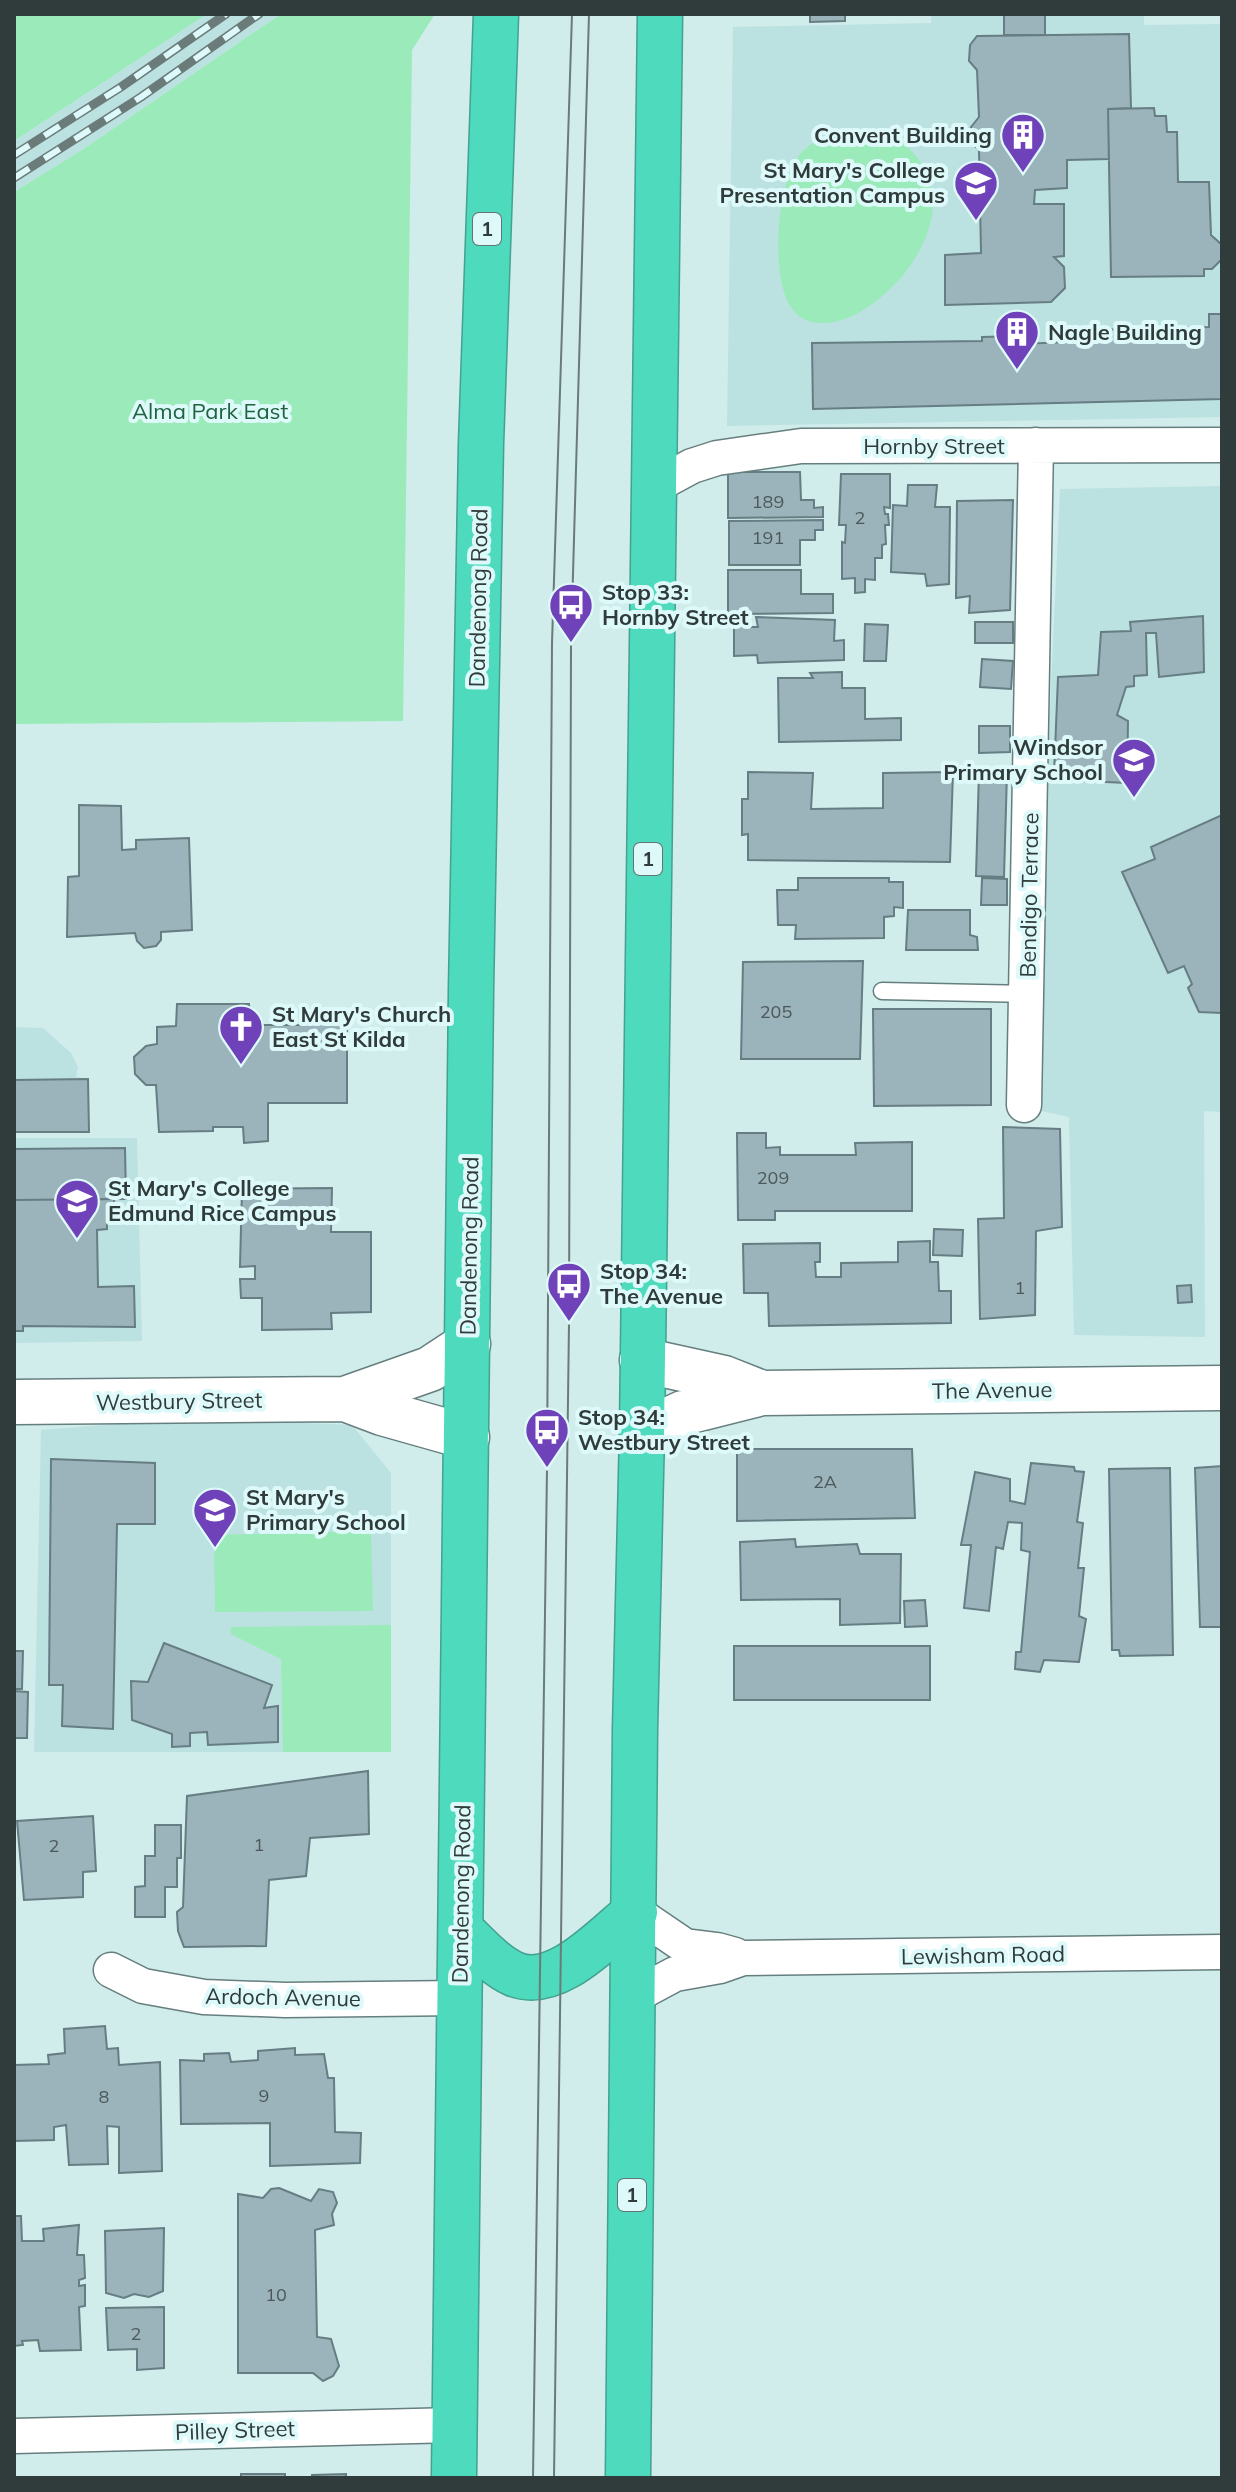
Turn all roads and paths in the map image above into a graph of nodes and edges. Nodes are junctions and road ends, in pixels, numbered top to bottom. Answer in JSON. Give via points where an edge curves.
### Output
{"nodes":[{"id":1,"x":496,"y":14,"type":"edge"},
{"id":2,"x":660,"y":14,"type":"edge"},
{"id":3,"x":1036,"y":445,"type":"junction"},
{"id":4,"x":1222,"y":445,"type":"edge"},
{"id":5,"x":653,"y":487,"type":"junction"},
{"id":6,"x":882,"y":991,"type":"dead end"},
{"id":7,"x":1027,"y":994,"type":"junction"},
{"id":8,"x":1024,"y":1105,"type":"dead end"},
{"id":9,"x":468,"y":1344,"type":"junction"},
{"id":10,"x":642,"y":1360,"type":"junction"},
{"id":11,"x":1222,"y":1388,"type":"edge"},
{"id":12,"x":762,"y":1393,"type":"junction"},
{"id":13,"x":345,"y":1399,"type":"junction"},
{"id":14,"x":14,"y":1402,"type":"edge"},
{"id":15,"x":642,"y":1432,"type":"junction"},
{"id":16,"x":467,"y":1437,"type":"junction"},
{"id":17,"x":635,"y":1912,"type":"junction"},
{"id":18,"x":461,"y":1930,"type":"junction"},
{"id":19,"x":1222,"y":1952,"type":"edge"},
{"id":20,"x":743,"y":1958,"type":"junction"},
{"id":21,"x":111,"y":1970,"type":"dead end"},
{"id":22,"x":634,"y":1996,"type":"junction"},
{"id":23,"x":460,"y":1998,"type":"junction"},
{"id":24,"x":455,"y":2425,"type":"junction"},
{"id":25,"x":14,"y":2436,"type":"edge"},
{"id":26,"x":454,"y":2478,"type":"edge"},
{"id":27,"x":628,"y":2478,"type":"edge"}],
"edges":[{"from":1,"to":9,"type":"highway","name":"Dandenong Road","number":"1","via":[[481,444]]},
{"from":2,"to":5,"type":"highway","number":"1"},
{"from":3,"to":4,"type":"street","name":"Hornby Street"},
{"from":3,"to":5,"type":"street","name":"Hornby Street","via":[[801,446],[717,458]]},
{"from":3,"to":7,"type":"street","name":"Bendigo Terrace"},
{"from":5,"to":10,"type":"highway","number":"1"},
{"from":6,"to":7,"type":"lane"},
{"from":7,"to":8,"type":"street","name":"Bendigo Terrace"},
{"from":9,"to":13,"type":"street","name":"Westbury Street","via":[[430,1369]]},
{"from":9,"to":16,"type":"highway","name":"Dandenong Road","number":"1"},
{"from":10,"to":12,"type":"street","name":"The Avenue","via":[[724,1378]]},
{"from":10,"to":15,"type":"highway","number":"1"},
{"from":11,"to":12,"type":"street","name":"The Avenue"},
{"from":12,"to":15,"type":"street","name":"The Avenue","via":[[683,1413]]},
{"from":13,"to":14,"type":"street","name":"Westbury Street"},
{"from":13,"to":16,"type":"street","name":"Westbury Street"},
{"from":15,"to":17,"type":"highway","number":"1"},
{"from":16,"to":18,"type":"highway","name":"Dandenong Road","number":"1"},
{"from":17,"to":18,"type":"highway","via":[[570,1965],[539,1978],[500,1966]]},
{"from":17,"to":20,"type":"street","name":"Lewisham Road","via":[[675,1942]]},
{"from":17,"to":22,"type":"highway","number":"1"},
{"from":18,"to":23,"type":"highway","name":"Dandenong Road","number":"1"},
{"from":19,"to":20,"type":"street","name":"Lewisham Road"},
{"from":20,"to":22,"type":"street","name":"Lewisham Road","via":[[675,1974]]},
{"from":21,"to":23,"type":"street","name":"Ardoch Avenue","via":[[143,1986],[204,1997]]},
{"from":22,"to":27,"type":"highway","number":"1"},
{"from":23,"to":24,"type":"highway","name":"Dandenong Road","number":"1"},
{"from":24,"to":25,"type":"street","name":"Pilley Street"},
{"from":24,"to":26,"type":"highway","name":"Dandenong Road","number":"1"}]}
